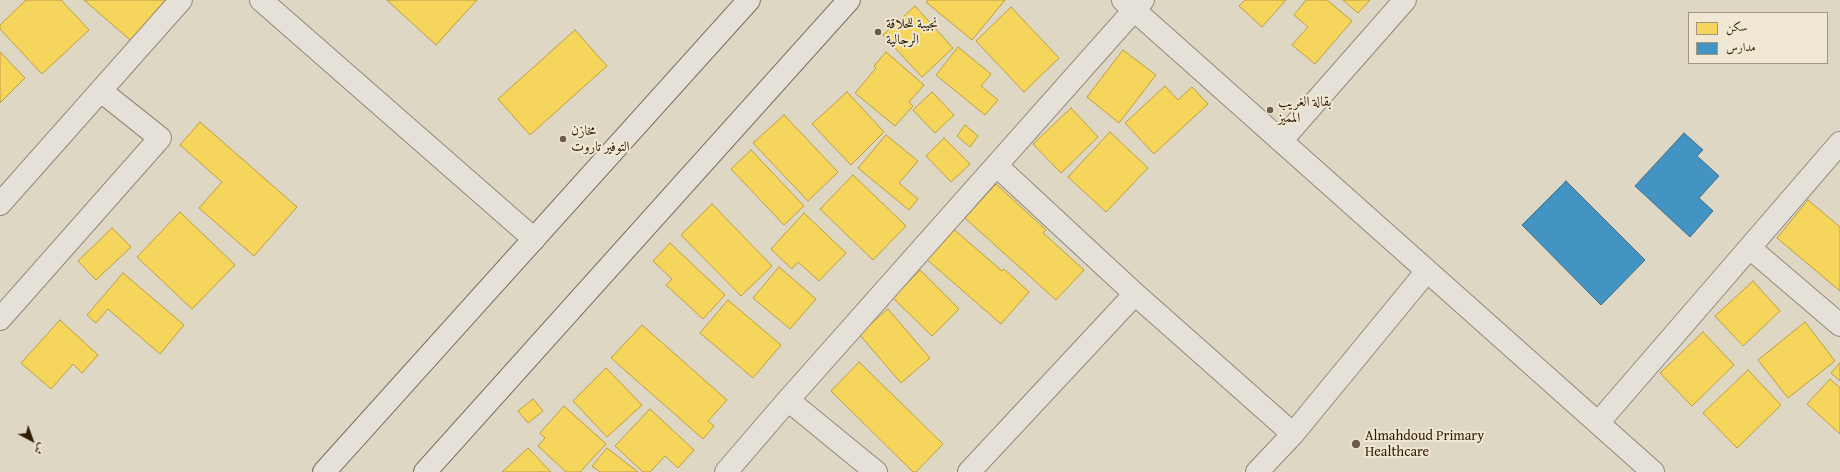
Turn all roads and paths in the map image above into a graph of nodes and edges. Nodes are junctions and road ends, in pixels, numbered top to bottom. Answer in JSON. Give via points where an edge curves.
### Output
{"nodes":[{"id":1,"x":181,"y":0,"type":"edge"},
{"id":2,"x":749,"y":0,"type":"edge"},
{"id":3,"x":849,"y":0,"type":"edge"},
{"id":4,"x":1405,"y":0,"type":"edge"},
{"id":5,"x":271,"y":3,"type":"edge"},
{"id":6,"x":1133,"y":3,"type":"edge"},
{"id":7,"x":101,"y":91,"type":"junction"},
{"id":8,"x":1281,"y":141,"type":"junction"},
{"id":9,"x":1840,"y":143,"type":"edge"},
{"id":10,"x":997,"y":166,"type":"junction"},
{"id":11,"x":0,"y":204,"type":"edge"},
{"id":12,"x":534,"y":239,"type":"junction"},
{"id":13,"x":1750,"y":248,"type":"junction"},
{"id":14,"x":1428,"y":271,"type":"junction"},
{"id":15,"x":1135,"y":294,"type":"junction"},
{"id":16,"x":0,"y":319,"type":"edge"},
{"id":17,"x":1840,"y":325,"type":"edge"},
{"id":18,"x":788,"y":400,"type":"junction"},
{"id":19,"x":1598,"y":423,"type":"junction"},
{"id":20,"x":1293,"y":434,"type":"junction"},
{"id":21,"x":324,"y":472,"type":"edge"},
{"id":22,"x":425,"y":472,"type":"edge"},
{"id":23,"x":726,"y":472,"type":"edge"},
{"id":24,"x":876,"y":472,"type":"edge"},
{"id":25,"x":969,"y":472,"type":"edge"},
{"id":26,"x":1257,"y":472,"type":"edge"},
{"id":27,"x":1653,"y":472,"type":"edge"}],
"edges":[{"from":1,"to":7,"type":"street"},
{"from":2,"to":12,"type":"street"},
{"from":3,"to":22,"type":"street"},
{"from":4,"to":8,"type":"street"},
{"from":5,"to":12,"type":"street"},
{"from":6,"to":8,"type":"street"},
{"from":6,"to":10,"type":"street"},
{"from":7,"to":11,"type":"street"},
{"from":7,"to":16,"type":"street","via":[[160,138]]},
{"from":8,"to":14,"type":"street"},
{"from":9,"to":13,"type":"street"},
{"from":10,"to":15,"type":"street"},
{"from":10,"to":18,"type":"street"},
{"from":12,"to":21,"type":"street"},
{"from":13,"to":17,"type":"street"},
{"from":13,"to":19,"type":"street"},
{"from":14,"to":19,"type":"street"},
{"from":14,"to":20,"type":"street"},
{"from":15,"to":20,"type":"street"},
{"from":15,"to":25,"type":"street"},
{"from":18,"to":23,"type":"street"},
{"from":18,"to":24,"type":"street"},
{"from":19,"to":27,"type":"street"},
{"from":20,"to":26,"type":"street"}]}
